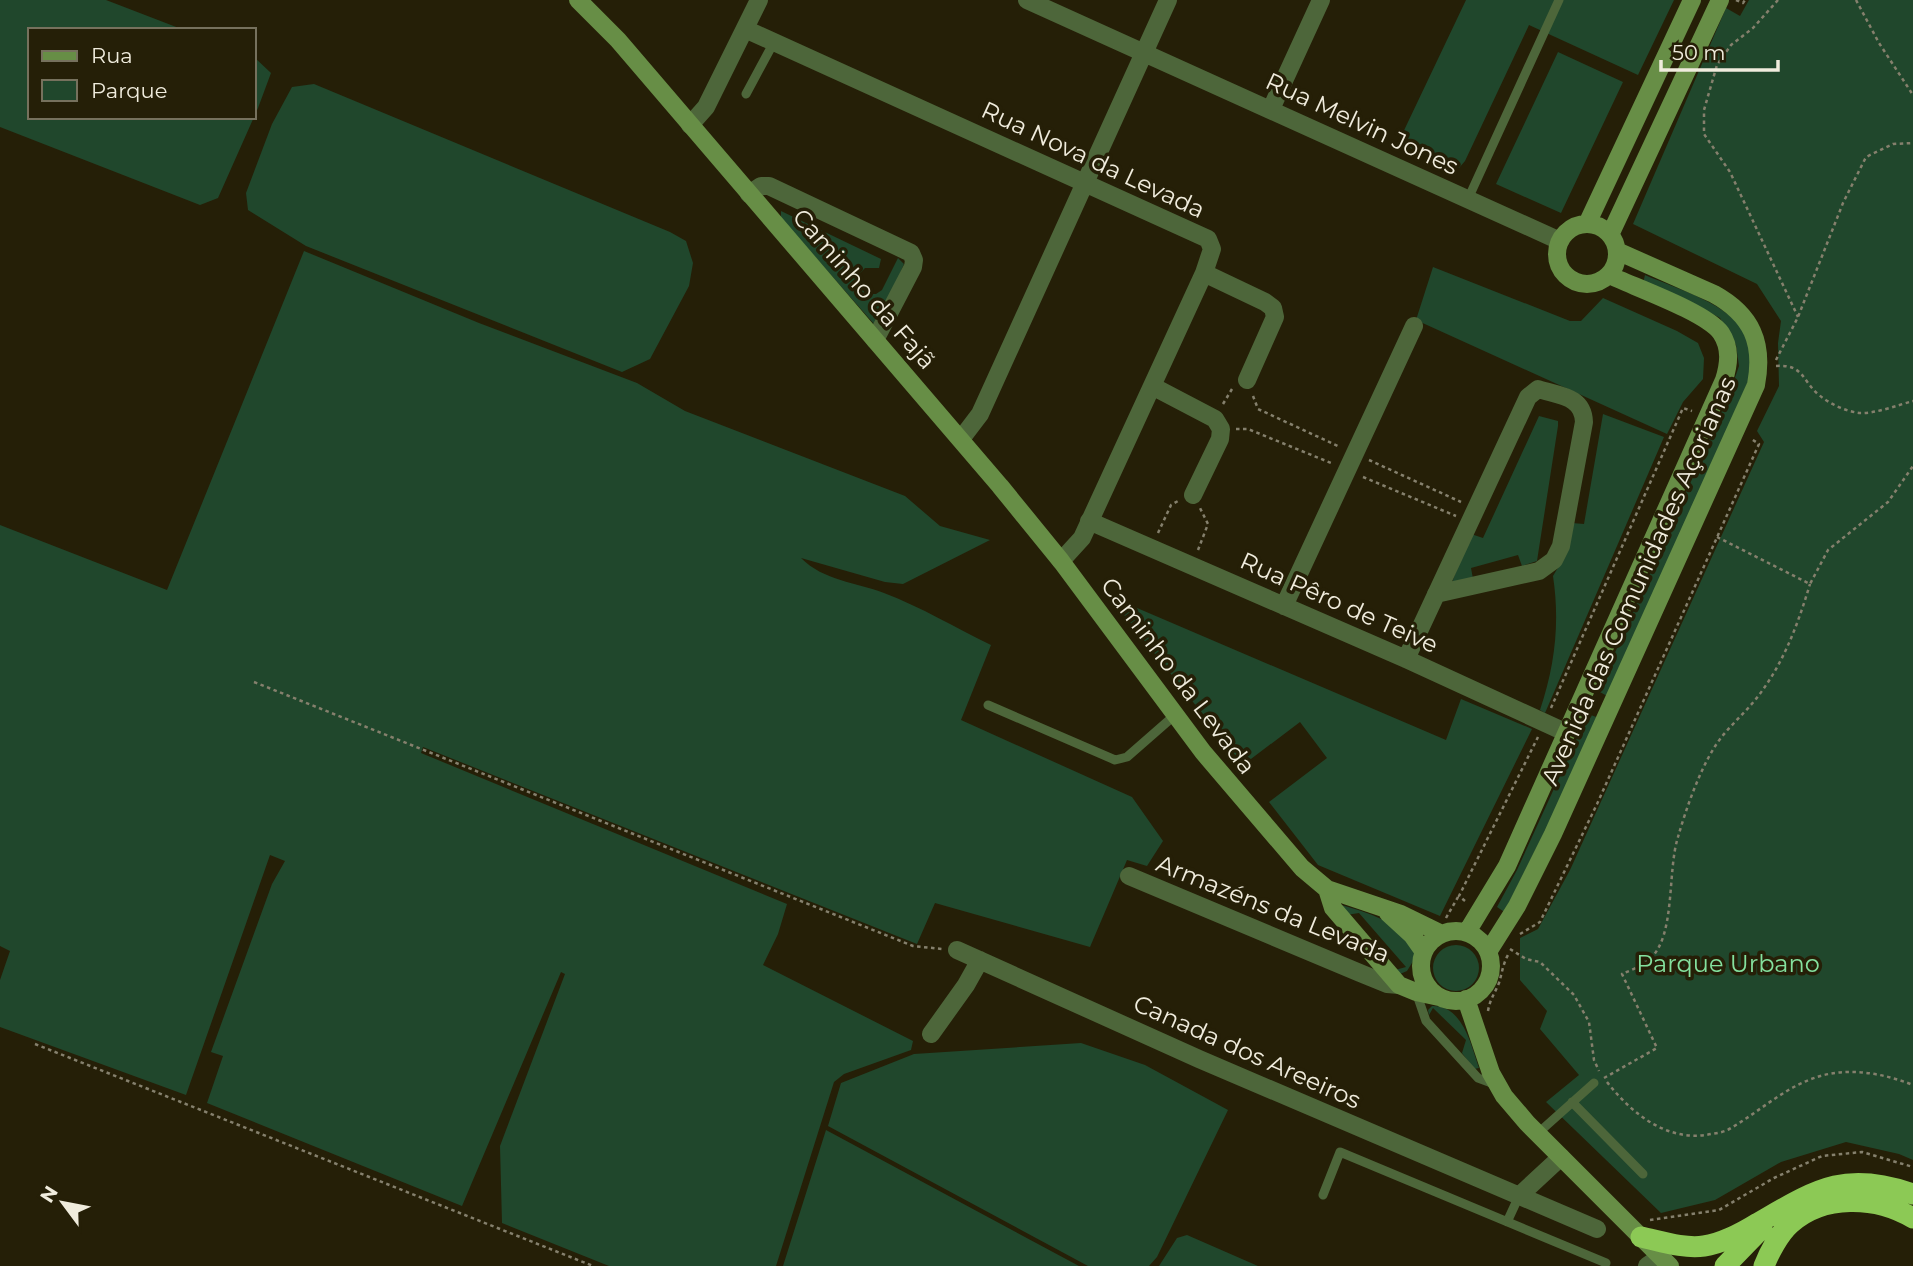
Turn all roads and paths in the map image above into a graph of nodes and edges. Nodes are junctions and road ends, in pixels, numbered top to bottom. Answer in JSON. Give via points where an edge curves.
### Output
{"nodes":[{"id":1,"x":578,"y":0,"type":"edge"},
{"id":2,"x":759,"y":0,"type":"edge"},
{"id":3,"x":1027,"y":0,"type":"edge"},
{"id":4,"x":1168,"y":0,"type":"edge"},
{"id":5,"x":1321,"y":0,"type":"edge"},
{"id":6,"x":1559,"y":0,"type":"edge"},
{"id":7,"x":1692,"y":0,"type":"edge"},
{"id":8,"x":1720,"y":0,"type":"edge"},
{"id":9,"x":1736,"y":0,"type":"edge"},
{"id":10,"x":1745,"y":0,"type":"edge"},
{"id":11,"x":1778,"y":0,"type":"edge"},
{"id":12,"x":1856,"y":0,"type":"edge"},
{"id":13,"x":746,"y":29,"type":"junction"},
{"id":14,"x":774,"y":42,"type":"junction"},
{"id":15,"x":1144,"y":51,"type":"junction"},
{"id":16,"x":746,"y":94,"type":"dead end"},
{"id":17,"x":1913,"y":95,"type":"edge"},
{"id":18,"x":1271,"y":109,"type":"junction"},
{"id":19,"x":690,"y":125,"type":"junction"},
{"id":20,"x":1913,"y":143,"type":"edge"},
{"id":21,"x":1085,"y":182,"type":"junction"},
{"id":22,"x":749,"y":194,"type":"junction"},
{"id":23,"x":1468,"y":199,"type":"junction"},
{"id":24,"x":1587,"y":224,"type":"junction"},
{"id":25,"x":1560,"y":241,"type":"junction"},
{"id":26,"x":1614,"y":243,"type":"junction"},
{"id":27,"x":1204,"y":273,"type":"junction"},
{"id":28,"x":1608,"y":275,"type":"junction"},
{"id":29,"x":1798,"y":317,"type":"junction"},
{"id":30,"x":1415,"y":326,"type":"dead end"},
{"id":31,"x":875,"y":340,"type":"junction"},
{"id":32,"x":1247,"y":380,"type":"joint"},
{"id":33,"x":1152,"y":386,"type":"junction"},
{"id":34,"x":1913,"y":401,"type":"edge"},
{"id":35,"x":1698,"y":413,"type":"dead end"},
{"id":36,"x":1215,"y":419,"type":"junction"},
{"id":37,"x":961,"y":439,"type":"junction"},
{"id":38,"x":1913,"y":466,"type":"edge"},
{"id":39,"x":1000,"y":486,"type":"joint"},
{"id":40,"x":1193,"y":495,"type":"junction"},
{"id":41,"x":1089,"y":521,"type":"junction"},
{"id":42,"x":1717,"y":537,"type":"dead end"},
{"id":43,"x":1151,"y":548,"type":"junction"},
{"id":44,"x":1061,"y":561,"type":"junction"},
{"id":45,"x":1191,"y":566,"type":"junction"},
{"id":46,"x":1810,"y":584,"type":"junction"},
{"id":47,"x":1437,"y":594,"type":"junction"},
{"id":48,"x":1284,"y":606,"type":"junction"},
{"id":49,"x":1406,"y":659,"type":"junction"},
{"id":50,"x":254,"y":682,"type":"dead end"},
{"id":51,"x":988,"y":705,"type":"dead end"},
{"id":52,"x":1175,"y":715,"type":"junction"},
{"id":53,"x":1545,"y":723,"type":"junction"},
{"id":54,"x":1567,"y":733,"type":"junction"},
{"id":55,"x":1129,"y":876,"type":"dead end"},
{"id":56,"x":1326,"y":888,"type":"junction"},
{"id":57,"x":1380,"y":907,"type":"junction"},
{"id":58,"x":1481,"y":911,"type":"junction"},
{"id":59,"x":1505,"y":928,"type":"junction"},
{"id":60,"x":1467,"y":932,"type":"junction"},
{"id":61,"x":1442,"y":933,"type":"junction"},
{"id":62,"x":1510,"y":949,"type":"junction"},
{"id":63,"x":957,"y":950,"type":"joint"},
{"id":64,"x":1424,"y":952,"type":"junction"},
{"id":65,"x":1488,"y":952,"type":"junction"},
{"id":66,"x":980,"y":960,"type":"junction"},
{"id":67,"x":1422,"y":974,"type":"junction"},
{"id":68,"x":1398,"y":985,"type":"junction"},
{"id":69,"x":1416,"y":992,"type":"junction"},
{"id":70,"x":1444,"y":999,"type":"junction"},
{"id":71,"x":1466,"y":999,"type":"junction"},
{"id":72,"x":1488,"y":1013,"type":"dead end"},
{"id":73,"x":931,"y":1034,"type":"dead end"},
{"id":74,"x":34,"y":1044,"type":"dead end"},
{"id":75,"x":1599,"y":1081,"type":"junction"},
{"id":76,"x":1497,"y":1085,"type":"junction"},
{"id":77,"x":1913,"y":1085,"type":"edge"},
{"id":78,"x":1572,"y":1102,"type":"junction"},
{"id":79,"x":1537,"y":1134,"type":"junction"},
{"id":80,"x":1561,"y":1157,"type":"junction"},
{"id":81,"x":1913,"y":1167,"type":"edge"},
{"id":82,"x":1643,"y":1174,"type":"dead end"},
{"id":83,"x":1913,"y":1194,"type":"edge"},
{"id":84,"x":1322,"y":1195,"type":"dead end"},
{"id":85,"x":1519,"y":1196,"type":"junction"},
{"id":86,"x":1913,"y":1217,"type":"edge"},
{"id":87,"x":1783,"y":1218,"type":"junction"},
{"id":88,"x":1507,"y":1222,"type":"junction"},
{"id":89,"x":1597,"y":1229,"type":"dead end"},
{"id":90,"x":1634,"y":1230,"type":"junction"},
{"id":91,"x":1606,"y":1263,"type":"dead end"},
{"id":92,"x":1659,"y":1263,"type":"edge"},
{"id":93,"x":593,"y":1266,"type":"edge"},
{"id":94,"x":1725,"y":1266,"type":"edge"},
{"id":95,"x":1751,"y":1266,"type":"edge"},
{"id":96,"x":1764,"y":1266,"type":"edge"}],
"edges":[{"from":1,"to":19,"type":"street","name":"Caminho da Fajã"},
{"from":2,"to":13,"type":"street"},
{"from":3,"to":15,"type":"street","name":"Rua Melvin Jones"},
{"from":4,"to":15,"type":"street"},
{"from":5,"to":18,"type":"street"},
{"from":6,"to":23,"type":"lane"},
{"from":7,"to":24,"type":"street"},
{"from":8,"to":26,"type":"street"},
{"from":9,"to":10,"type":"path"},
{"from":11,"to":29,"type":"path","via":[[1717,65],[1704,110],[1704,134],[1730,172]]},
{"from":12,"to":17,"type":"path"},
{"from":13,"to":14,"type":"street","name":"Rua Nova da Levada"},
{"from":13,"to":19,"type":"street","via":[[706,107]]},
{"from":14,"to":16,"type":"lane"},
{"from":14,"to":21,"type":"street","name":"Rua Nova da Levada"},
{"from":15,"to":18,"type":"street","name":"Rua Melvin Jones"},
{"from":15,"to":21,"type":"street"},
{"from":18,"to":23,"type":"street","name":"Rua Melvin Jones"},
{"from":19,"to":22,"type":"street","name":"Caminho da Fajã"},
{"from":20,"to":29,"type":"path","via":[[1893,144],[1866,157]]},
{"from":21,"to":27,"type":"street","name":"Rua Nova da Levada","via":[[1208,239],[1212,249]]},
{"from":21,"to":37,"type":"street","via":[[980,414]]},
{"from":22,"to":31,"type":"street","name":"Caminho da Fajã"},
{"from":22,"to":31,"type":"street","via":[[761,186],[769,187],[911,253],[913,267]]},
{"from":23,"to":25,"type":"street","name":"Rua Melvin Jones"},
{"from":24,"to":25,"type":"street","via":[[1574,227]]},
{"from":24,"to":26,"type":"street","name":"Avenida das Comunidades Açorianas","via":[[1600,227]]},
{"from":25,"to":28,"type":"street","via":[[1561,268],[1574,281],[1592,284]]},
{"from":26,"to":28,"type":"street","via":[[1616,264]]},
{"from":26,"to":59,"type":"street","name":"Avenida das Comunidades Açorianas","via":[[1729,302],[1751,328],[1759,367],[1756,385],[1553,834]]},
{"from":27,"to":32,"type":"street","via":[[1273,308],[1275,317]]},
{"from":27,"to":33,"type":"street","name":"Rua Nova da Levada"},
{"from":28,"to":54,"type":"street","name":"Avenida das Comunidades Açorianas","via":[[1706,319],[1721,333],[1728,365]]},
{"from":29,"to":34,"type":"path","via":[[1773,366],[1793,367],[1818,394],[1841,408],[1861,413]]},
{"from":30,"to":48,"type":"street"},
{"from":31,"to":37,"type":"street","name":"Caminho da Fajã"},
{"from":32,"to":36,"type":"path","via":[[1229,390]]},
{"from":33,"to":36,"type":"street"},
{"from":33,"to":41,"type":"street","name":"Rua Nova da Levada"},
{"from":35,"to":53,"type":"path","via":[[1683,408]]},
{"from":36,"to":40,"type":"street","via":[[1220,439]]},
{"from":37,"to":39,"type":"street","name":"Caminho da Fajã"},
{"from":38,"to":46,"type":"path","via":[[1888,502],[1828,550]]},
{"from":39,"to":44,"type":"street","name":"Caminho da Levada"},
{"from":40,"to":43,"type":"path","via":[[1171,505]]},
{"from":40,"to":45,"type":"path","via":[[1208,524]]},
{"from":41,"to":43,"type":"street","name":"Rua Pêro de Teive"},
{"from":41,"to":44,"type":"street","name":"Rua Nova da Levada","via":[[1082,538]]},
{"from":42,"to":46,"type":"path"},
{"from":43,"to":45,"type":"street","name":"Rua Pêro de Teive"},
{"from":44,"to":52,"type":"street","name":"Caminho da Levada"},
{"from":45,"to":48,"type":"street","name":"Rua Pêro de Teive"},
{"from":46,"to":75,"type":"path","via":[[1790,645],[1776,670],[1707,758],[1677,838],[1666,933],[1659,949],[1649,961],[1622,974],[1657,1048]]},
{"from":47,"to":47,"type":"street","via":[[1528,397],[1538,389],[1575,400],[1584,411],[1584,422],[1561,546],[1554,560],[1539,570]]},
{"from":47,"to":49,"type":"street"},
{"from":48,"to":49,"type":"street","name":"Rua Pêro de Teive"},
{"from":49,"to":53,"type":"street","name":"Rua Pêro de Teive"},
{"from":50,"to":63,"type":"path","via":[[913,946]]},
{"from":51,"to":52,"type":"lane","via":[[1115,760],[1127,757]]},
{"from":52,"to":56,"type":"street","name":"Caminho da Levada","via":[[1270,833]]},
{"from":53,"to":54,"type":"street","name":"Rua Pêro de Teive"},
{"from":53,"to":58,"type":"path","via":[[1459,896]]},
{"from":54,"to":58,"type":"street","name":"Avenida das Comunidades Açorianas","via":[[1507,866]]},
{"from":55,"to":68,"type":"street","name":"Armazéns da Levada"},
{"from":56,"to":57,"type":"street","name":"Caminho da Levada"},
{"from":56,"to":68,"type":"street","name":"Caminho da Levada","via":[[1334,908]]},
{"from":57,"to":61,"type":"street","name":"Caminho da Levada"},
{"from":57,"to":64,"type":"street","name":"Caminho da Levada"},
{"from":58,"to":60,"type":"street","name":"Avenida das Comunidades Açorianas"},
{"from":59,"to":62,"type":"path","via":[[1517,936]]},
{"from":59,"to":65,"type":"street","name":"Avenida das Comunidades Açorianas"},
{"from":60,"to":61,"type":"street"},
{"from":60,"to":65,"type":"street"},
{"from":61,"to":64,"type":"street"},
{"from":62,"to":72,"type":"path"},
{"from":62,"to":75,"type":"path","via":[[1540,962],[1574,995],[1589,1022]]},
{"from":63,"to":66,"type":"street","name":"Canada dos Areeiros"},
{"from":64,"to":67,"type":"street"},
{"from":65,"to":71,"type":"street","via":[[1488,981]]},
{"from":66,"to":73,"type":"street"},
{"from":66,"to":85,"type":"street","name":"Canada dos Areeiros"},
{"from":67,"to":68,"type":"street","name":"Armazéns da Levada"},
{"from":67,"to":70,"type":"street","via":[[1426,985]]},
{"from":68,"to":69,"type":"street","name":"Armazéns da Levada"},
{"from":69,"to":70,"type":"street","name":"Armazéns da Levada"},
{"from":69,"to":76,"type":"lane","via":[[1426,1021],[1478,1078]]},
{"from":70,"to":71,"type":"street"},
{"from":71,"to":76,"type":"street"},
{"from":74,"to":93,"type":"path"},
{"from":75,"to":77,"type":"path","via":[[1660,1129],[1699,1137],[1728,1130],[1786,1091],[1823,1076],[1850,1072],[1889,1076]]},
{"from":75,"to":78,"type":"lane"},
{"from":76,"to":79,"type":"street"},
{"from":78,"to":79,"type":"lane"},
{"from":78,"to":82,"type":"lane"},
{"from":79,"to":80,"type":"street"},
{"from":80,"to":85,"type":"street"},
{"from":80,"to":90,"type":"street"},
{"from":81,"to":90,"type":"path","via":[[1862,1152],[1822,1156],[1719,1210]]},
{"from":83,"to":87,"type":"highway","via":[[1856,1182],[1830,1186]]},
{"from":84,"to":88,"type":"lane","via":[[1340,1152]]},
{"from":85,"to":88,"type":"lane"},
{"from":85,"to":89,"type":"street","name":"Canada dos Areeiros"},
{"from":86,"to":87,"type":"highway","via":[[1854,1200]]},
{"from":87,"to":90,"type":"highway","via":[[1703,1246],[1682,1245]]},
{"from":87,"to":94,"type":"highway"},
{"from":87,"to":95,"type":"highway"},
{"from":87,"to":96,"type":"highway"},
{"from":88,"to":91,"type":"lane"},
{"from":90,"to":92,"type":"street"}]}
